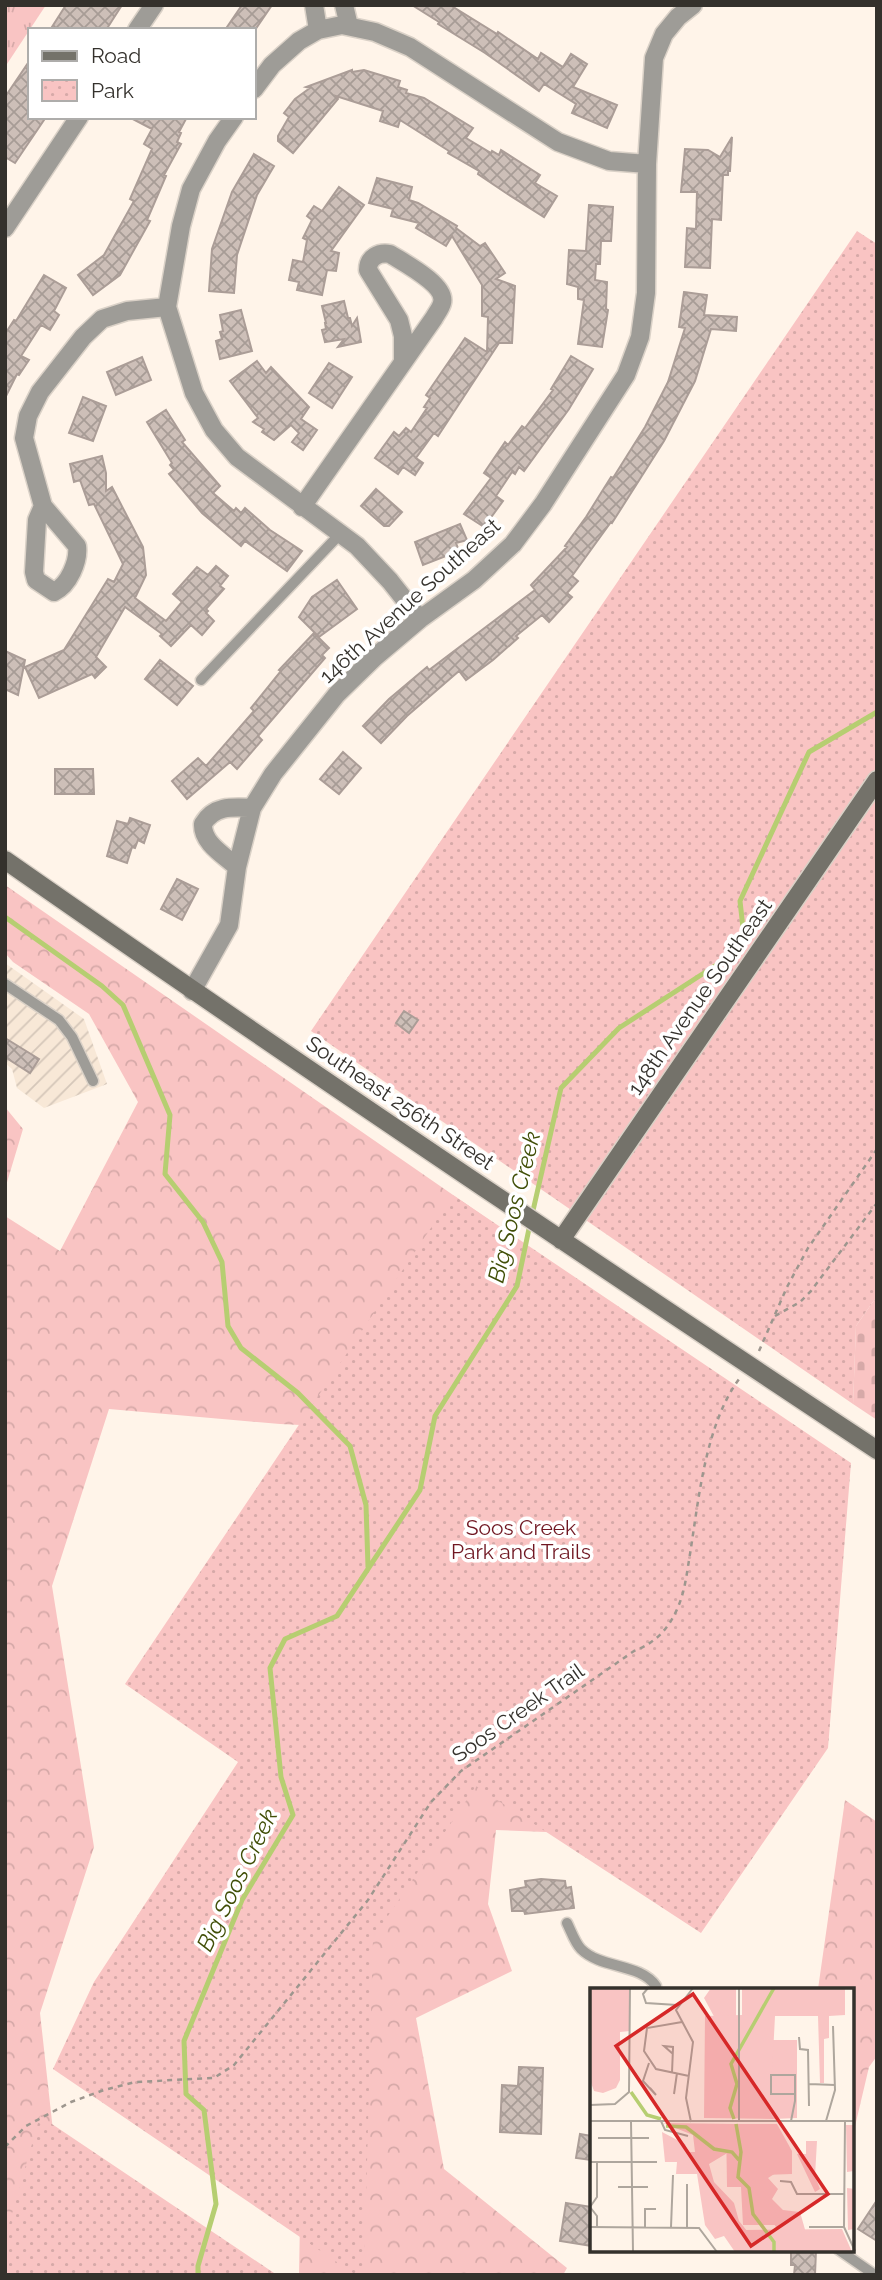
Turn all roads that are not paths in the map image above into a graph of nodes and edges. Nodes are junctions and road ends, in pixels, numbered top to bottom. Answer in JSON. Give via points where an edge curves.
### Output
{"nodes":[{"id":1,"x":154,"y":5,"type":"edge"},
{"id":2,"x":314,"y":5,"type":"edge"},
{"id":3,"x":344,"y":5,"type":"edge"},
{"id":4,"x":693,"y":5,"type":"edge"},
{"id":5,"x":346,"y":25,"type":"junction"},
{"id":6,"x":139,"y":28,"type":"edge"},
{"id":7,"x":318,"y":30,"type":"junction"},
{"id":8,"x":256,"y":86,"type":"edge"},
{"id":9,"x":78,"y":119,"type":"edge"},
{"id":10,"x":232,"y":119,"type":"edge"},
{"id":11,"x":647,"y":164,"type":"junction"},
{"id":12,"x":5,"y":228,"type":"edge"},
{"id":13,"x":167,"y":307,"type":"junction"},
{"id":14,"x":403,"y":362,"type":"junction"},
{"id":15,"x":43,"y":506,"type":"dead end"},
{"id":16,"x":302,"y":507,"type":"junction"},
{"id":17,"x":340,"y":534,"type":"junction"},
{"id":18,"x":420,"y":619,"type":"junction"},
{"id":19,"x":201,"y":680,"type":"dead end"},
{"id":20,"x":877,"y":780,"type":"edge"},
{"id":21,"x":252,"y":808,"type":"junction"},
{"id":22,"x":5,"y":860,"type":"edge"},
{"id":23,"x":237,"y":867,"type":"junction"},
{"id":24,"x":5,"y":984,"type":"edge"},
{"id":25,"x":192,"y":991,"type":"junction"},
{"id":26,"x":93,"y":1082,"type":"dead end"},
{"id":27,"x":561,"y":1240,"type":"junction"},
{"id":28,"x":877,"y":1450,"type":"edge"},
{"id":29,"x":567,"y":1923,"type":"dead end"},
{"id":30,"x":656,"y":1988,"type":"edge"},
{"id":31,"x":842,"y":2252,"type":"edge"},
{"id":32,"x":875,"y":2275,"type":"edge"}],
"edges":[{"from":1,"to":6,"type":"street"},
{"from":2,"to":7,"type":"street"},
{"from":3,"to":5,"type":"street"},
{"from":4,"to":11,"type":"street","name":"146th Avenue Southeast","via":[[664,34],[654,58]]},
{"from":5,"to":7,"type":"street"},
{"from":5,"to":11,"type":"street","via":[[410,47],[558,142],[609,161]]},
{"from":7,"to":8,"type":"street","via":[[272,65]]},
{"from":9,"to":12,"type":"street"},
{"from":10,"to":13,"type":"street","via":[[191,189]]},
{"from":11,"to":18,"type":"street","name":"146th Avenue Southeast","via":[[646,293],[639,338],[626,376],[513,544],[474,580]]},
{"from":13,"to":15,"type":"street","via":[[102,319],[40,392],[28,415],[24,438]]},
{"from":13,"to":16,"type":"street","via":[[194,393],[214,429],[237,457]]},
{"from":14,"to":14,"type":"street","via":[[443,299],[434,283],[382,253],[368,264],[368,270],[398,320]]},
{"from":14,"to":16,"type":"street"},
{"from":16,"to":17,"type":"street"},
{"from":17,"to":18,"type":"street","via":[[390,581]]},
{"from":17,"to":19,"type":"lane"},
{"from":18,"to":21,"type":"street","name":"146th Avenue Southeast","via":[[337,694]]},
{"from":20,"to":27,"type":"main road","name":"148th Avenue Southeast"},
{"from":21,"to":23,"type":"street","name":"146th Avenue Southeast"},
{"from":21,"to":23,"type":"street","via":[[214,811],[203,824],[208,840]]},
{"from":22,"to":25,"type":"main road","name":"Southeast 256th Street"},
{"from":23,"to":25,"type":"street","name":"146th Avenue Southeast","via":[[229,925]]},
{"from":24,"to":26,"type":"lane","via":[[59,1020]]},
{"from":25,"to":27,"type":"main road","name":"Southeast 256th Street"},
{"from":27,"to":28,"type":"main road","name":"Southeast 256th Street"},
{"from":29,"to":30,"type":"lane","via":[[580,1948],[601,1961],[650,1977]]},
{"from":31,"to":32,"type":"lane"}]}
